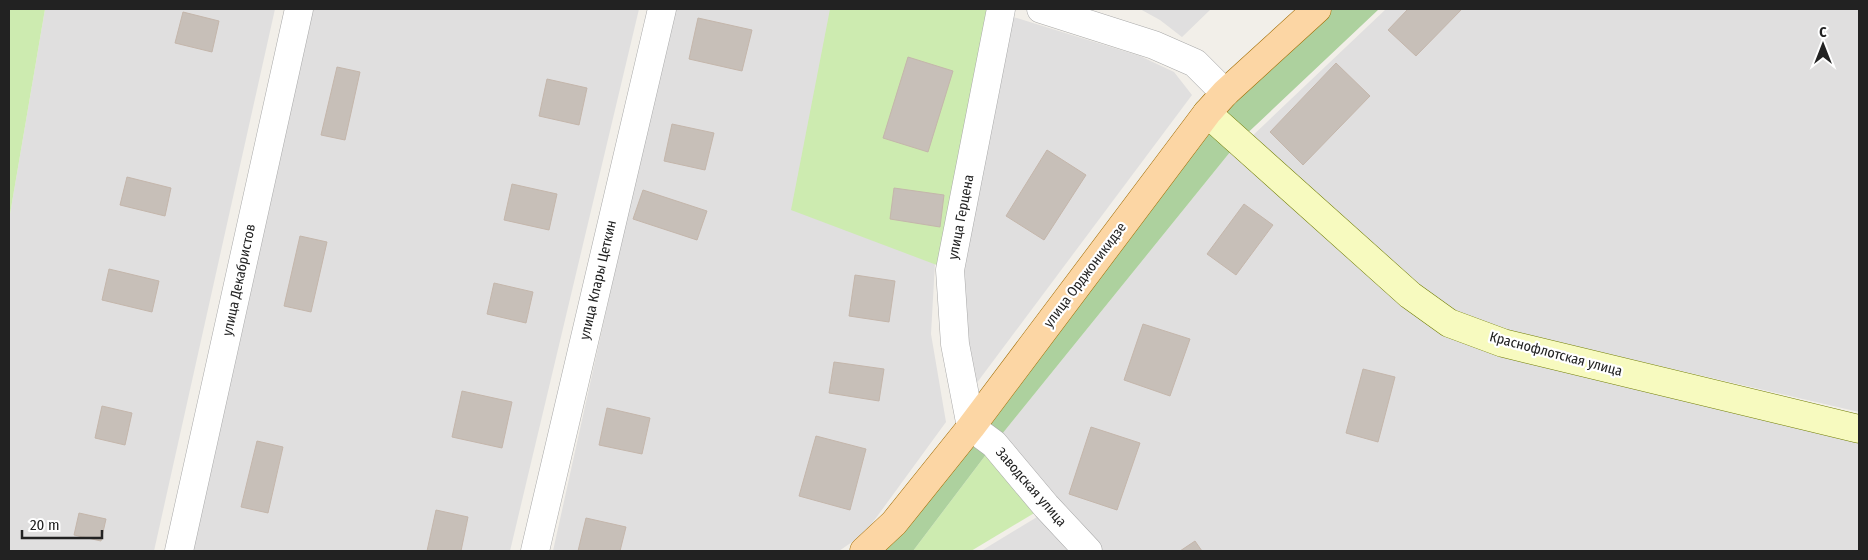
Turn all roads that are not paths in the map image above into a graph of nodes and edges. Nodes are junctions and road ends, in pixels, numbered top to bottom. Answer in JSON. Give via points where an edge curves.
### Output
{"nodes":[{"id":1,"x":299,"y":9,"type":"edge"},
{"id":2,"x":662,"y":9,"type":"edge"},
{"id":3,"x":1001,"y":9,"type":"edge"},
{"id":4,"x":1041,"y":9,"type":"edge"},
{"id":5,"x":1317,"y":9,"type":"edge"},
{"id":6,"x":1216,"y":103,"type":"junction"},
{"id":7,"x":972,"y":427,"type":"junction"},
{"id":8,"x":1859,"y":429,"type":"edge"},
{"id":9,"x":179,"y":551,"type":"edge"},
{"id":10,"x":534,"y":551,"type":"edge"},
{"id":11,"x":864,"y":551,"type":"edge"},
{"id":12,"x":1088,"y":551,"type":"edge"}],
"edges":[{"from":1,"to":9,"type":"street","name":"улица Декабристов"},
{"from":2,"to":10,"type":"street","name":"улица Клары Цеткин"},
{"from":3,"to":7,"type":"street","name":"улица Герцена","via":[[950,270],[955,344]]},
{"from":4,"to":6,"type":"street","name":"Краснофлотская улица","via":[[1154,45],[1195,64]]},
{"from":5,"to":6,"type":"main road","name":"улица Орджоникидзе"},
{"from":6,"to":7,"type":"main road","name":"улица Орджоникидзе"},
{"from":6,"to":8,"type":"street","name":"Краснофлотская улица","via":[[1362,253],[1410,295],[1449,323],[1503,343]]},
{"from":7,"to":11,"type":"main road","name":"улица Орджоникидзе","via":[[894,523]]},
{"from":7,"to":12,"type":"street","name":"Заводская улица","via":[[994,444]]}]}
